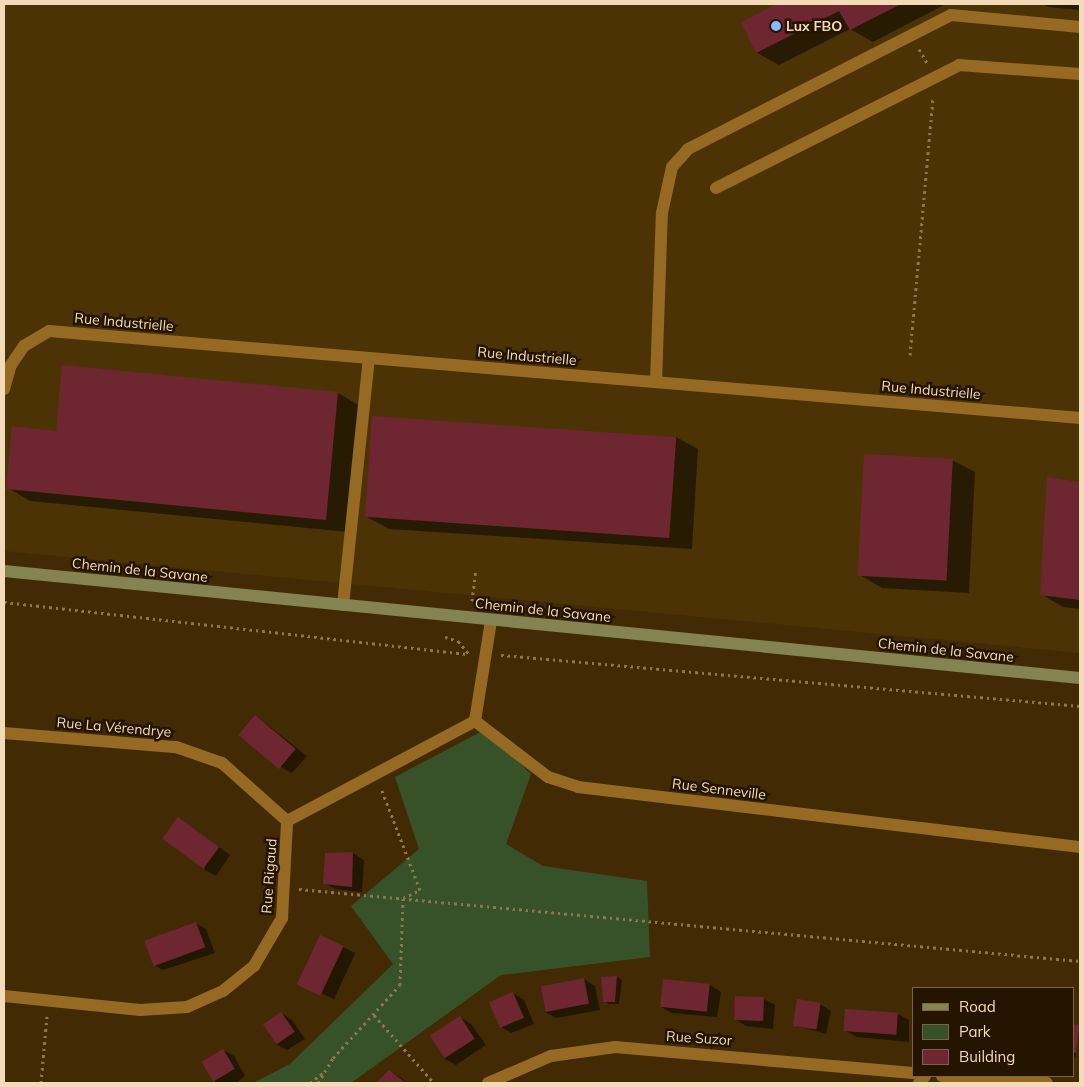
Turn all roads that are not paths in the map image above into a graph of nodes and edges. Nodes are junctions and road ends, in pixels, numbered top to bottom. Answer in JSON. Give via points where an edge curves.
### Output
{"nodes":[{"id":1,"x":1080,"y":27,"type":"edge"},
{"id":2,"x":1080,"y":74,"type":"edge"},
{"id":3,"x":716,"y":188,"type":"dead end"},
{"id":4,"x":369,"y":358,"type":"junction"},
{"id":5,"x":656,"y":382,"type":"junction"},
{"id":6,"x":4,"y":389,"type":"edge"},
{"id":7,"x":1080,"y":418,"type":"edge"},
{"id":8,"x":4,"y":571,"type":"edge"},
{"id":9,"x":343,"y":605,"type":"junction"},
{"id":10,"x":491,"y":621,"type":"junction"},
{"id":11,"x":1080,"y":678,"type":"edge"},
{"id":12,"x":475,"y":720,"type":"junction"},
{"id":13,"x":4,"y":733,"type":"edge"},
{"id":14,"x":287,"y":821,"type":"junction"},
{"id":15,"x":1080,"y":847,"type":"edge"},
{"id":16,"x":4,"y":996,"type":"edge"},
{"id":17,"x":912,"y":1073,"type":"edge"},
{"id":18,"x":957,"y":1077,"type":"edge"},
{"id":19,"x":488,"y":1083,"type":"edge"},
{"id":20,"x":1047,"y":1083,"type":"edge"}],
"edges":[{"from":1,"to":5,"type":"street","via":[[951,15],[688,149],[672,167],[662,213]]},
{"from":2,"to":3,"type":"street","via":[[959,65]]},
{"from":4,"to":5,"type":"street","name":"Rue Industrielle"},
{"from":4,"to":6,"type":"street","name":"Rue Industrielle","via":[[49,331],[24,346],[11,365]]},
{"from":4,"to":9,"type":"street"},
{"from":5,"to":7,"type":"street","name":"Rue Industrielle"},
{"from":8,"to":9,"type":"street","name":"Chemin de la Savane"},
{"from":9,"to":10,"type":"street","name":"Chemin de la Savane"},
{"from":10,"to":11,"type":"street","name":"Chemin de la Savane"},
{"from":10,"to":12,"type":"street"},
{"from":12,"to":14,"type":"street","name":"Rue Rigaud"},
{"from":12,"to":15,"type":"street","name":"Rue Senneville","via":[[548,777],[578,787]]},
{"from":13,"to":14,"type":"street","name":"Rue La Vérendrye","via":[[176,747],[222,763]]},
{"from":14,"to":16,"type":"street","name":"Rue Rigaud","via":[[282,918],[254,966],[223,990],[187,1007],[149,1009]]},
{"from":17,"to":19,"type":"street","name":"Rue Suzor","via":[[614,1047],[551,1056]]},
{"from":18,"to":20,"type":"street"}]}
